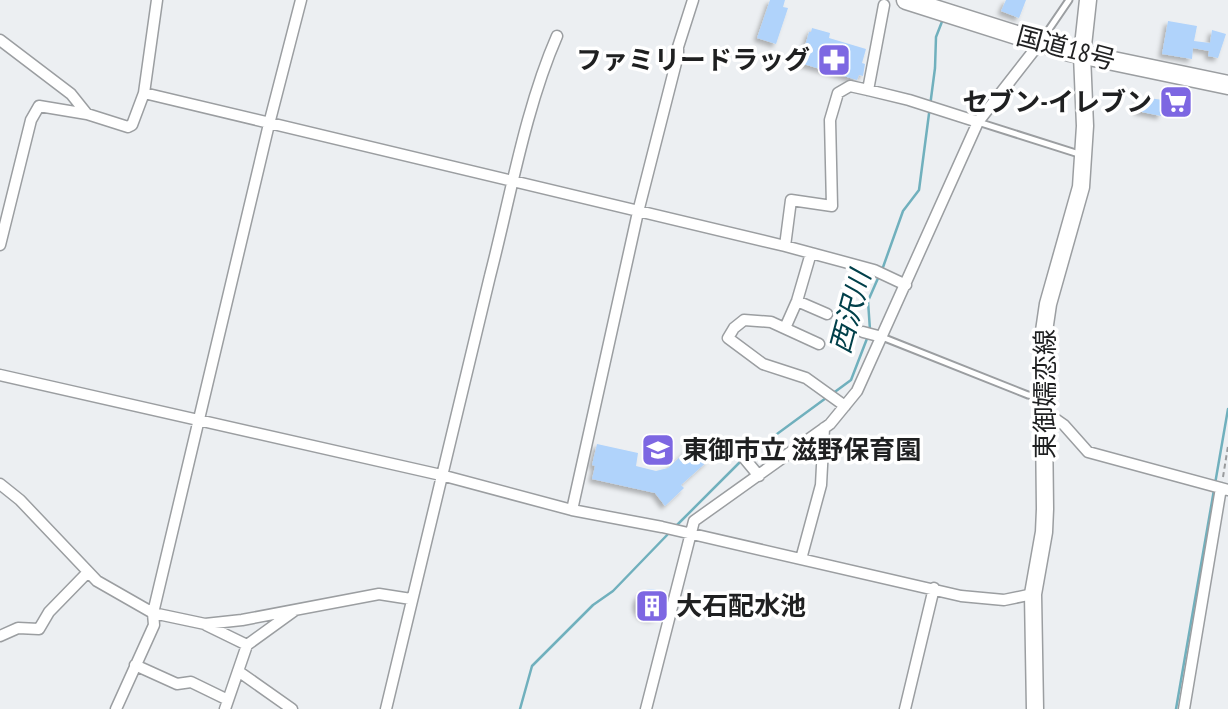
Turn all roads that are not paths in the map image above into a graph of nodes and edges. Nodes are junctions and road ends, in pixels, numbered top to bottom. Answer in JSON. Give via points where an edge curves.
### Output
{"nodes":[{"id":1,"x":157,"y":0,"type":"edge"},
{"id":2,"x":301,"y":0,"type":"edge"},
{"id":3,"x":693,"y":0,"type":"edge"},
{"id":4,"x":906,"y":0,"type":"edge"},
{"id":5,"x":1069,"y":0,"type":"edge"},
{"id":6,"x":1088,"y":0,"type":"edge"},
{"id":7,"x":884,"y":5,"type":"dead end"},
{"id":8,"x":557,"y":36,"type":"dead end"},
{"id":9,"x":0,"y":40,"type":"edge"},
{"id":10,"x":1039,"y":44,"type":"junction"},
{"id":11,"x":1082,"y":55,"type":"junction"},
{"id":12,"x":1228,"y":85,"type":"edge"},
{"id":13,"x":868,"y":90,"type":"junction"},
{"id":14,"x":144,"y":93,"type":"junction"},
{"id":15,"x":87,"y":114,"type":"junction"},
{"id":16,"x":978,"y":122,"type":"junction"},
{"id":17,"x":269,"y":124,"type":"junction"},
{"id":18,"x":1084,"y":156,"type":"junction"},
{"id":19,"x":514,"y":182,"type":"junction"},
{"id":20,"x":638,"y":212,"type":"junction"},
{"id":21,"x":0,"y":245,"type":"edge"},
{"id":22,"x":785,"y":246,"type":"junction"},
{"id":23,"x":811,"y":253,"type":"junction"},
{"id":24,"x":906,"y":285,"type":"junction"},
{"id":25,"x":797,"y":301,"type":"junction"},
{"id":26,"x":827,"y":314,"type":"dead end"},
{"id":27,"x":785,"y":328,"type":"junction"},
{"id":28,"x":863,"y":332,"type":"dead end"},
{"id":29,"x":879,"y":336,"type":"junction"},
{"id":30,"x":819,"y":344,"type":"dead end"},
{"id":31,"x":0,"y":375,"type":"edge"},
{"id":32,"x":1044,"y":397,"type":"junction"},
{"id":33,"x":845,"y":406,"type":"junction"},
{"id":34,"x":1045,"y":416,"type":"junction"},
{"id":35,"x":198,"y":419,"type":"junction"},
{"id":36,"x":824,"y":428,"type":"junction"},
{"id":37,"x":740,"y":453,"type":"dead end"},
{"id":38,"x":441,"y":475,"type":"junction"},
{"id":39,"x":758,"y":476,"type":"junction"},
{"id":40,"x":0,"y":484,"type":"edge"},
{"id":41,"x":1225,"y":489,"type":"edge"},
{"id":42,"x":572,"y":510,"type":"junction"},
{"id":43,"x":685,"y":533,"type":"junction"},
{"id":44,"x":801,"y":559,"type":"junction"},
{"id":45,"x":88,"y":572,"type":"junction"},
{"id":46,"x":934,"y":588,"type":"junction"},
{"id":47,"x":1033,"y":594,"type":"junction"},
{"id":48,"x":411,"y":599,"type":"junction"},
{"id":49,"x":295,"y":611,"type":"junction"},
{"id":50,"x":153,"y":613,"type":"junction"},
{"id":51,"x":205,"y":624,"type":"junction"},
{"id":52,"x":0,"y":636,"type":"edge"},
{"id":53,"x":247,"y":645,"type":"junction"},
{"id":54,"x":135,"y":665,"type":"junction"},
{"id":55,"x":238,"y":671,"type":"junction"},
{"id":56,"x":226,"y":704,"type":"edge"},
{"id":57,"x":116,"y":709,"type":"edge"},
{"id":58,"x":292,"y":709,"type":"edge"},
{"id":59,"x":387,"y":709,"type":"edge"},
{"id":60,"x":646,"y":709,"type":"edge"},
{"id":61,"x":905,"y":709,"type":"edge"},
{"id":62,"x":1035,"y":709,"type":"edge"},
{"id":63,"x":1184,"y":709,"type":"edge"}],
"edges":[{"from":1,"to":14,"type":"street"},
{"from":2,"to":17,"type":"street"},
{"from":3,"to":20,"type":"street"},
{"from":4,"to":10,"type":"highway","name":"国道18号"},
{"from":5,"to":10,"type":"lane"},
{"from":6,"to":11,"type":"main road","name":"東御嬬恋線"},
{"from":7,"to":13,"type":"street"},
{"from":8,"to":19,"type":"street","via":[[542,70]]},
{"from":9,"to":15,"type":"street","via":[[71,94]]},
{"from":10,"to":11,"type":"highway","name":"国道18号"},
{"from":10,"to":16,"type":"street"},
{"from":11,"to":12,"type":"highway","name":"国道18号"},
{"from":11,"to":18,"type":"main road","name":"東御嬬恋線"},
{"from":13,"to":16,"type":"street"},
{"from":13,"to":22,"type":"street","via":[[850,86],[838,93],[830,120],[832,206],[791,200]]},
{"from":14,"to":15,"type":"street","via":[[128,127]]},
{"from":14,"to":17,"type":"street"},
{"from":15,"to":21,"type":"street","via":[[39,106],[31,120]]},
{"from":16,"to":18,"type":"lane"},
{"from":16,"to":24,"type":"street"},
{"from":17,"to":19,"type":"street"},
{"from":17,"to":35,"type":"street"},
{"from":18,"to":32,"type":"main road","name":"東御嬬恋線","via":[[1075,212],[1048,304],[1042,353]]},
{"from":19,"to":20,"type":"street"},
{"from":19,"to":38,"type":"street"},
{"from":20,"to":22,"type":"street"},
{"from":20,"to":42,"type":"street"},
{"from":22,"to":23,"type":"street"},
{"from":23,"to":24,"type":"street"},
{"from":23,"to":25,"type":"street"},
{"from":24,"to":29,"type":"street"},
{"from":25,"to":26,"type":"street"},
{"from":25,"to":27,"type":"street"},
{"from":27,"to":30,"type":"street"},
{"from":27,"to":33,"type":"street","via":[[744,320],[728,338],[762,364],[806,377]]},
{"from":28,"to":29,"type":"street"},
{"from":29,"to":32,"type":"lane","via":[[1028,395]]},
{"from":29,"to":33,"type":"street"},
{"from":31,"to":35,"type":"street"},
{"from":32,"to":34,"type":"main road","name":"東御嬬恋線"},
{"from":33,"to":36,"type":"street"},
{"from":34,"to":41,"type":"street","via":[[1064,425],[1088,452]]},
{"from":34,"to":47,"type":"main road","name":"東御嬬恋線","via":[[1044,532]]},
{"from":35,"to":38,"type":"street"},
{"from":35,"to":50,"type":"street"},
{"from":36,"to":39,"type":"street"},
{"from":36,"to":44,"type":"street","via":[[821,485]]},
{"from":37,"to":39,"type":"street"},
{"from":38,"to":42,"type":"street"},
{"from":38,"to":48,"type":"street"},
{"from":39,"to":43,"type":"street","via":[[694,521]]},
{"from":40,"to":45,"type":"street"},
{"from":41,"to":63,"type":"street"},
{"from":42,"to":43,"type":"street"},
{"from":43,"to":44,"type":"street"},
{"from":43,"to":60,"type":"street"},
{"from":44,"to":46,"type":"street"},
{"from":45,"to":50,"type":"street"},
{"from":45,"to":52,"type":"street","via":[[38,629],[18,628]]},
{"from":46,"to":47,"type":"street","via":[[1004,600]]},
{"from":46,"to":61,"type":"street"},
{"from":47,"to":62,"type":"main road","name":"東御嬬恋線"},
{"from":48,"to":49,"type":"street","via":[[379,594]]},
{"from":48,"to":59,"type":"street"},
{"from":49,"to":51,"type":"street"},
{"from":49,"to":53,"type":"street"},
{"from":50,"to":51,"type":"street"},
{"from":50,"to":54,"type":"street","via":[[154,625]]},
{"from":51,"to":53,"type":"street"},
{"from":53,"to":55,"type":"street"},
{"from":54,"to":56,"type":"street","via":[[177,684],[191,682]]},
{"from":54,"to":57,"type":"street"},
{"from":55,"to":56,"type":"street"},
{"from":55,"to":58,"type":"street"}]}
